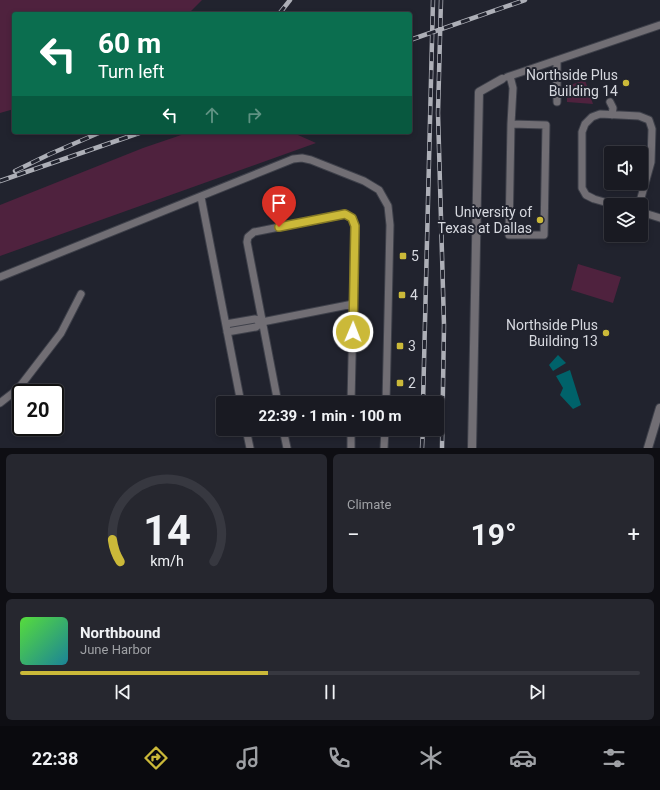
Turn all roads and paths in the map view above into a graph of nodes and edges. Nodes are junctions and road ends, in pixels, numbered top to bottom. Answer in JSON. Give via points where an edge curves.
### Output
{"nodes":[{"id":1,"x":660,"y":25,"type":"edge"},
{"id":2,"x":557,"y":60,"type":"junction"},
{"id":3,"x":510,"y":76,"type":"junction"},
{"id":4,"x":502,"y":78,"type":"joint"},
{"id":5,"x":557,"y":102,"type":"dead end"},
{"id":6,"x":610,"y":102,"type":"dead end"},
{"id":7,"x":612,"y":115,"type":"junction"},
{"id":8,"x":511,"y":124,"type":"junction"},
{"id":9,"x":201,"y":197,"type":"junction"},
{"id":10,"x":641,"y":198,"type":"edge"},
{"id":11,"x":604,"y":202,"type":"edge"},
{"id":12,"x":648,"y":214,"type":"edge"},
{"id":13,"x":660,"y":218,"type":"edge"},
{"id":14,"x":0,"y":277,"type":"edge"},
{"id":15,"x":81,"y":294,"type":"dead end"},
{"id":16,"x":354,"y":304,"type":"junction"},
{"id":17,"x":262,"y":322,"type":"junction"},
{"id":18,"x":226,"y":324,"type":"junction"},
{"id":19,"x":227,"y":332,"type":"junction"},
{"id":20,"x":240,"y":396,"type":"edge"},
{"id":21,"x":277,"y":396,"type":"edge"},
{"id":22,"x":351,"y":396,"type":"edge"},
{"id":23,"x":386,"y":396,"type":"edge"},
{"id":24,"x":0,"y":403,"type":"edge"},
{"id":25,"x":660,"y":408,"type":"edge"},
{"id":26,"x":247,"y":436,"type":"edge"},
{"id":27,"x":284,"y":436,"type":"edge"},
{"id":28,"x":351,"y":436,"type":"edge"},
{"id":29,"x":385,"y":436,"type":"edge"},
{"id":30,"x":250,"y":448,"type":"edge"},
{"id":31,"x":287,"y":448,"type":"edge"},
{"id":32,"x":350,"y":448,"type":"edge"},
{"id":33,"x":384,"y":448,"type":"edge"},
{"id":34,"x":472,"y":448,"type":"edge"},
{"id":35,"x":648,"y":448,"type":"edge"}],
"edges":[{"from":1,"to":2,"type":"lane"},
{"from":2,"to":3,"type":"lane"},
{"from":2,"to":5,"type":"lane"},
{"from":3,"to":4,"type":"lane"},
{"from":3,"to":8,"type":"lane","via":[[513,88]]},
{"from":4,"to":34,"type":"street","via":[[479,92]]},
{"from":6,"to":7,"type":"lane","via":[[613,108]]},
{"from":7,"to":10,"type":"lane","via":[[639,116],[649,120],[652,129],[651,162]]},
{"from":7,"to":11,"type":"lane","via":[[600,114],[592,117],[584,124],[582,132],[582,188],[586,194]]},
{"from":8,"to":8,"type":"lane","via":[[509,235],[544,235],[546,125]]},
{"from":9,"to":14,"type":"lane"},
{"from":9,"to":18,"type":"lane"},
{"from":9,"to":23,"type":"lane","via":[[302,158],[364,181],[379,190],[388,206],[390,225]]},
{"from":12,"to":13,"type":"lane"},
{"from":15,"to":24,"type":"lane","via":[[61,333],[18,389]]},
{"from":16,"to":17,"type":"lane"},
{"from":16,"to":17,"type":"lane","via":[[355,226],[352,218],[345,214],[254,232],[248,237]]},
{"from":16,"to":22,"type":"lane"},
{"from":17,"to":18,"type":"lane","via":[[255,319]]},
{"from":17,"to":19,"type":"lane","via":[[256,327]]},
{"from":17,"to":21,"type":"lane"},
{"from":18,"to":19,"type":"lane"},
{"from":19,"to":20,"type":"lane"},
{"from":25,"to":35,"type":"street"},
{"from":26,"to":30,"type":"lane"},
{"from":27,"to":31,"type":"lane"},
{"from":28,"to":32,"type":"lane"},
{"from":29,"to":33,"type":"lane"}]}
